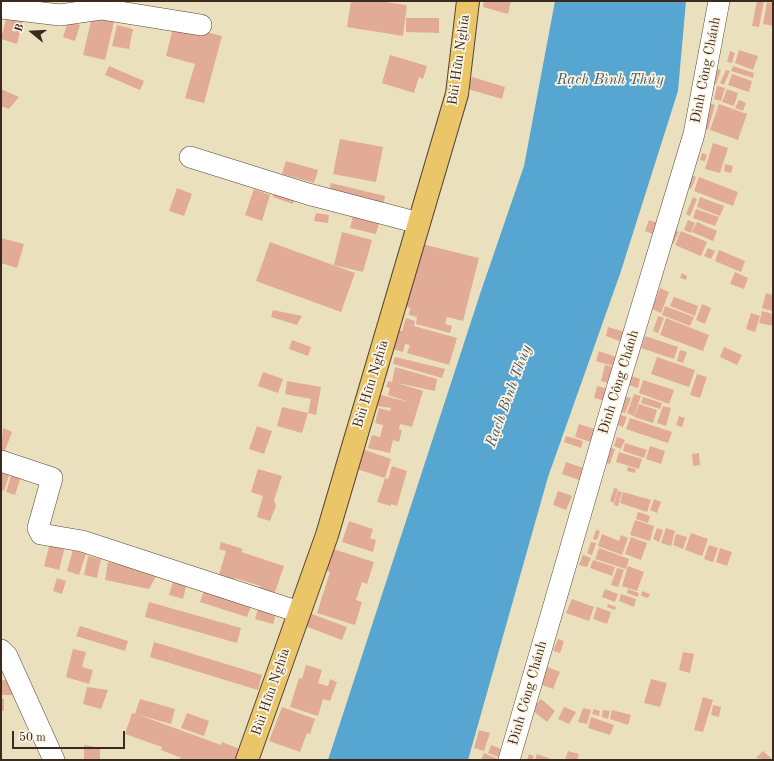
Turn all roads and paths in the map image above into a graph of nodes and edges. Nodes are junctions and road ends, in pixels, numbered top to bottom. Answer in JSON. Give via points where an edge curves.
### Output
{"nodes":[{"id":1,"x":468,"y":1,"type":"edge"},
{"id":2,"x":719,"y":1,"type":"edge"},
{"id":3,"x":1,"y":8,"type":"edge"},
{"id":4,"x":201,"y":25,"type":"dead end"},
{"id":5,"x":190,"y":157,"type":"dead end"},
{"id":6,"x":419,"y":223,"type":"junction"},
{"id":7,"x":1,"y":461,"type":"edge"},
{"id":8,"x":299,"y":612,"type":"junction"},
{"id":9,"x":1,"y":650,"type":"edge"},
{"id":10,"x":54,"y":760,"type":"edge"},
{"id":11,"x":247,"y":760,"type":"edge"},
{"id":12,"x":509,"y":760,"type":"edge"}],
"edges":[{"from":1,"to":6,"type":"main road","name":"Bùi Hữu Nghĩa","via":[[457,94]]},
{"from":2,"to":12,"type":"street","name":"Đinh Công Chánh","via":[[694,134],[613,400]]},
{"from":3,"to":4,"type":"street","via":[[60,15],[101,9]]},
{"from":5,"to":6,"type":"street","via":[[308,194]]},
{"from":6,"to":8,"type":"main road","name":"Bùi Hữu Nghĩa","via":[[327,535]]},
{"from":7,"to":8,"type":"street","via":[[52,478],[38,528],[41,534],[82,541]]},
{"from":8,"to":11,"type":"main road","name":"Bùi Hữu Nghĩa"},
{"from":9,"to":10,"type":"street","via":[[7,656]]}]}
